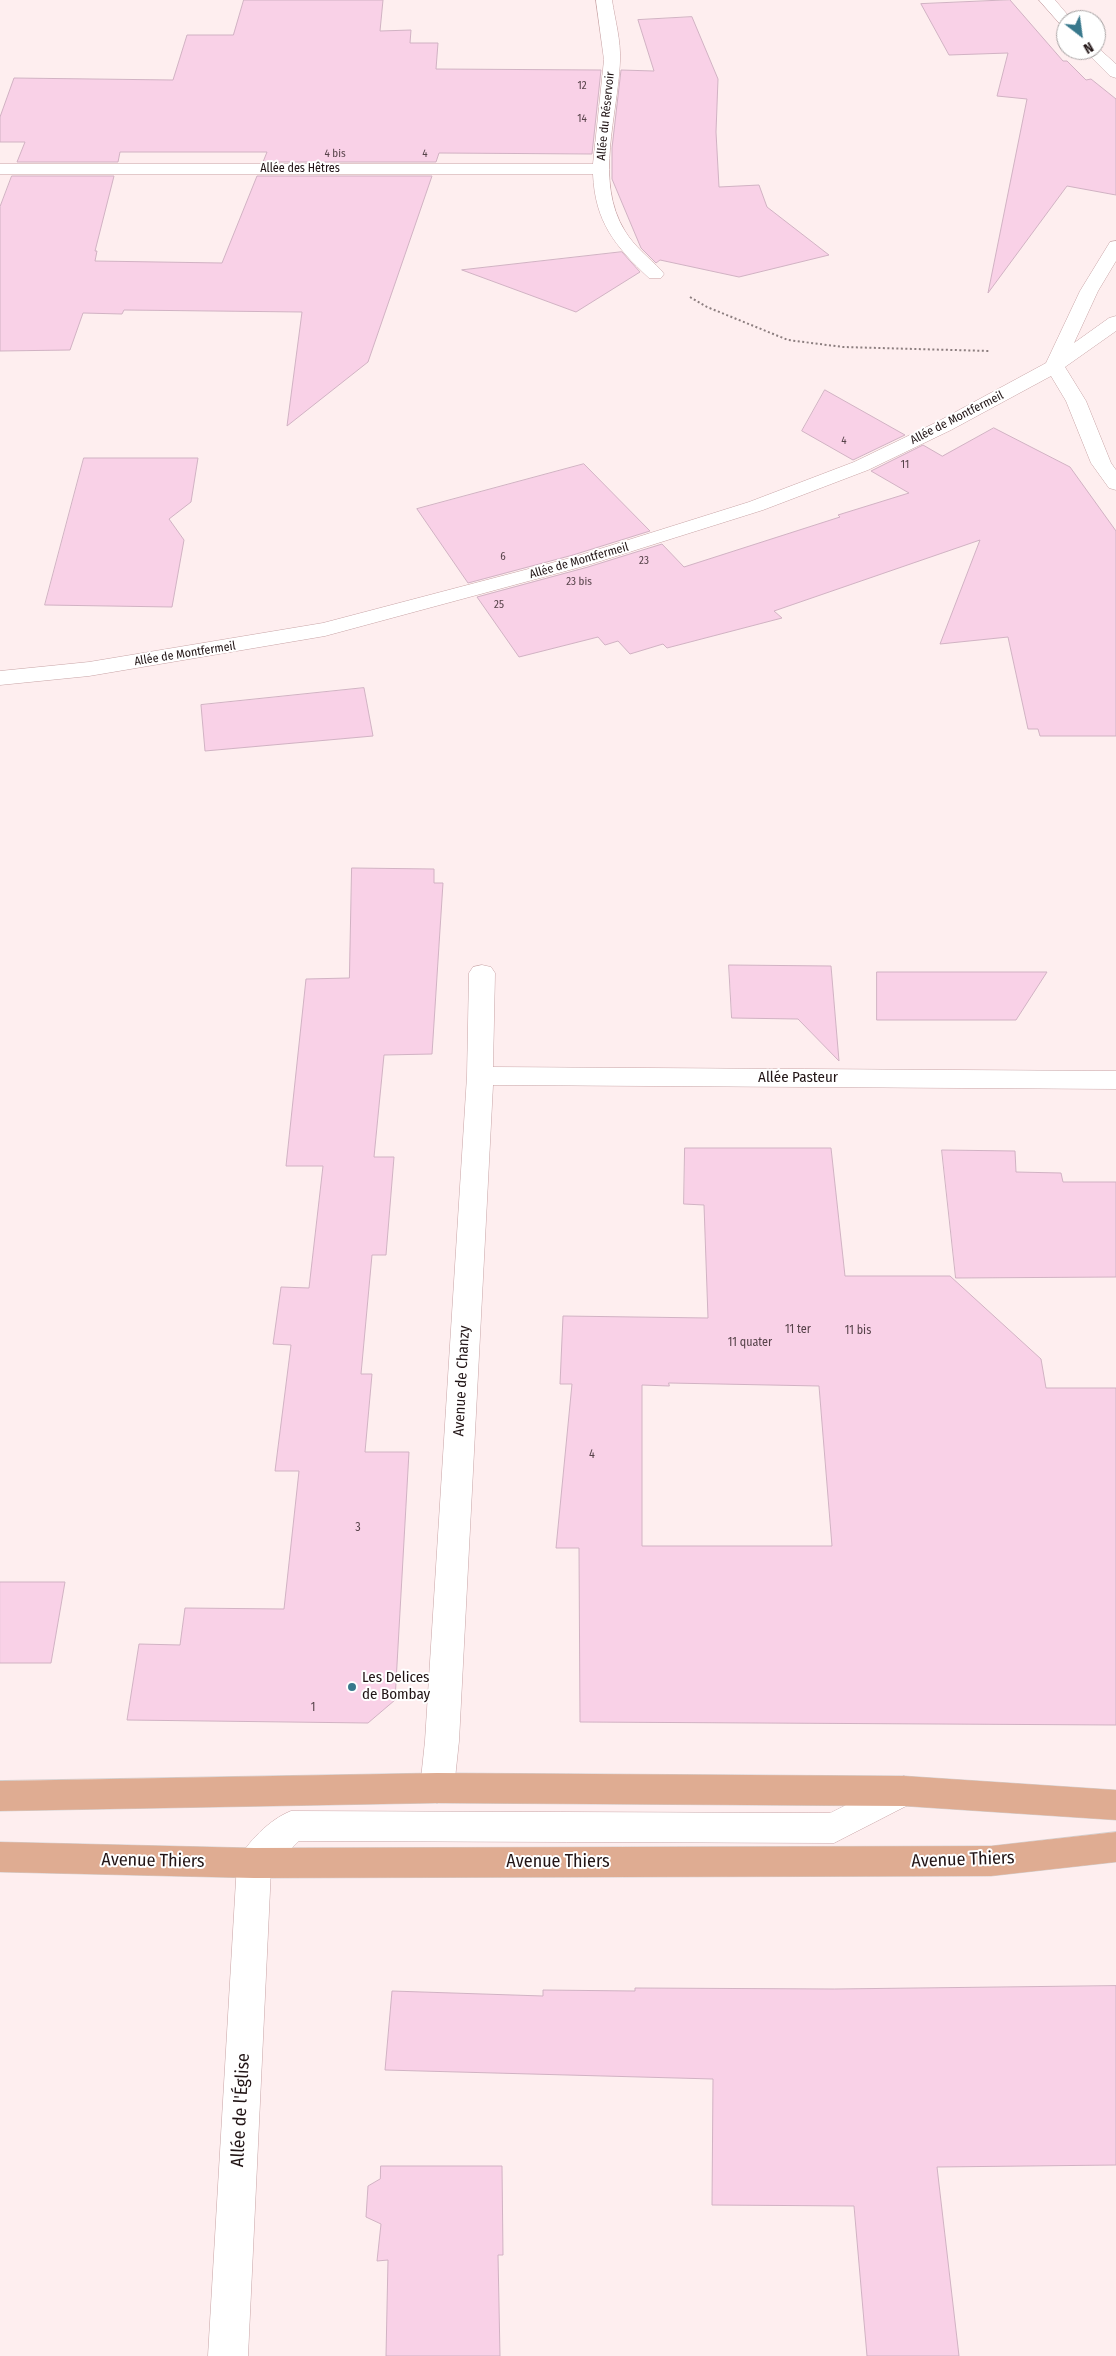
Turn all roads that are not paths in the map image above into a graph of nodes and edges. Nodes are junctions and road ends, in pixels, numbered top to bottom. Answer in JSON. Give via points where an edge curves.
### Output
{"nodes":[{"id":1,"x":604,"y":0,"type":"edge"},
{"id":2,"x":1047,"y":0,"type":"edge"},
{"id":3,"x":1056,"y":10,"type":"edge"},
{"id":4,"x":1102,"y":60,"type":"edge"},
{"id":5,"x":1116,"y":73,"type":"edge"},
{"id":6,"x":0,"y":169,"type":"edge"},
{"id":7,"x":600,"y":169,"type":"junction"},
{"id":8,"x":1116,"y":246,"type":"edge"},
{"id":9,"x":655,"y":274,"type":"road end"},
{"id":10,"x":1116,"y":322,"type":"edge"},
{"id":11,"x":1055,"y":366,"type":"junction"},
{"id":12,"x":1116,"y":484,"type":"edge"},
{"id":13,"x":0,"y":678,"type":"edge"},
{"id":14,"x":482,"y":973,"type":"dead end"},
{"id":15,"x":480,"y":1076,"type":"junction"},
{"id":16,"x":1116,"y":1080,"type":"edge"},
{"id":17,"x":436,"y":1788,"type":"junction"},
{"id":18,"x":904,"y":1791,"type":"junction"},
{"id":19,"x":0,"y":1796,"type":"edge"},
{"id":20,"x":1116,"y":1805,"type":"edge"},
{"id":21,"x":1116,"y":1848,"type":"edge"},
{"id":22,"x":0,"y":1857,"type":"edge"},
{"id":23,"x":254,"y":1863,"type":"junction"},
{"id":24,"x":228,"y":2356,"type":"edge"}],
"edges":[{"from":1,"to":7,"type":"street","name":"Allée du Réservoir","via":[[612,58]]},
{"from":2,"to":3,"type":"street"},
{"from":4,"to":5,"type":"street"},
{"from":6,"to":7,"type":"street","name":"Allée des Hêtres"},
{"from":7,"to":9,"type":"street","name":"Allée du Réservoir","via":[[613,225],[630,250]]},
{"from":8,"to":11,"type":"street","via":[[1089,291]]},
{"from":10,"to":11,"type":"street","name":"Allée de Montfermeil"},
{"from":11,"to":12,"type":"street","via":[[1076,401],[1101,463]]},
{"from":11,"to":13,"type":"street","name":"Allée de Montfermeil","via":[[861,466],[756,506],[580,561],[325,629],[229,648]]},
{"from":14,"to":15,"type":"street","name":"Avenue de Chanzy"},
{"from":15,"to":16,"type":"street","name":"Allée Pasteur"},
{"from":15,"to":17,"type":"street","name":"Avenue de Chanzy","via":[[443,1731]]},
{"from":17,"to":18,"type":"main road"},
{"from":17,"to":19,"type":"main road"},
{"from":18,"to":20,"type":"main road"},
{"from":18,"to":23,"type":"street","via":[[834,1828],[291,1826]]},
{"from":21,"to":23,"type":"main road","name":"Avenue Thiers","via":[[991,1861]]},
{"from":22,"to":23,"type":"main road","name":"Avenue Thiers"},
{"from":23,"to":24,"type":"street","name":"Allée de l'Église"}]}
